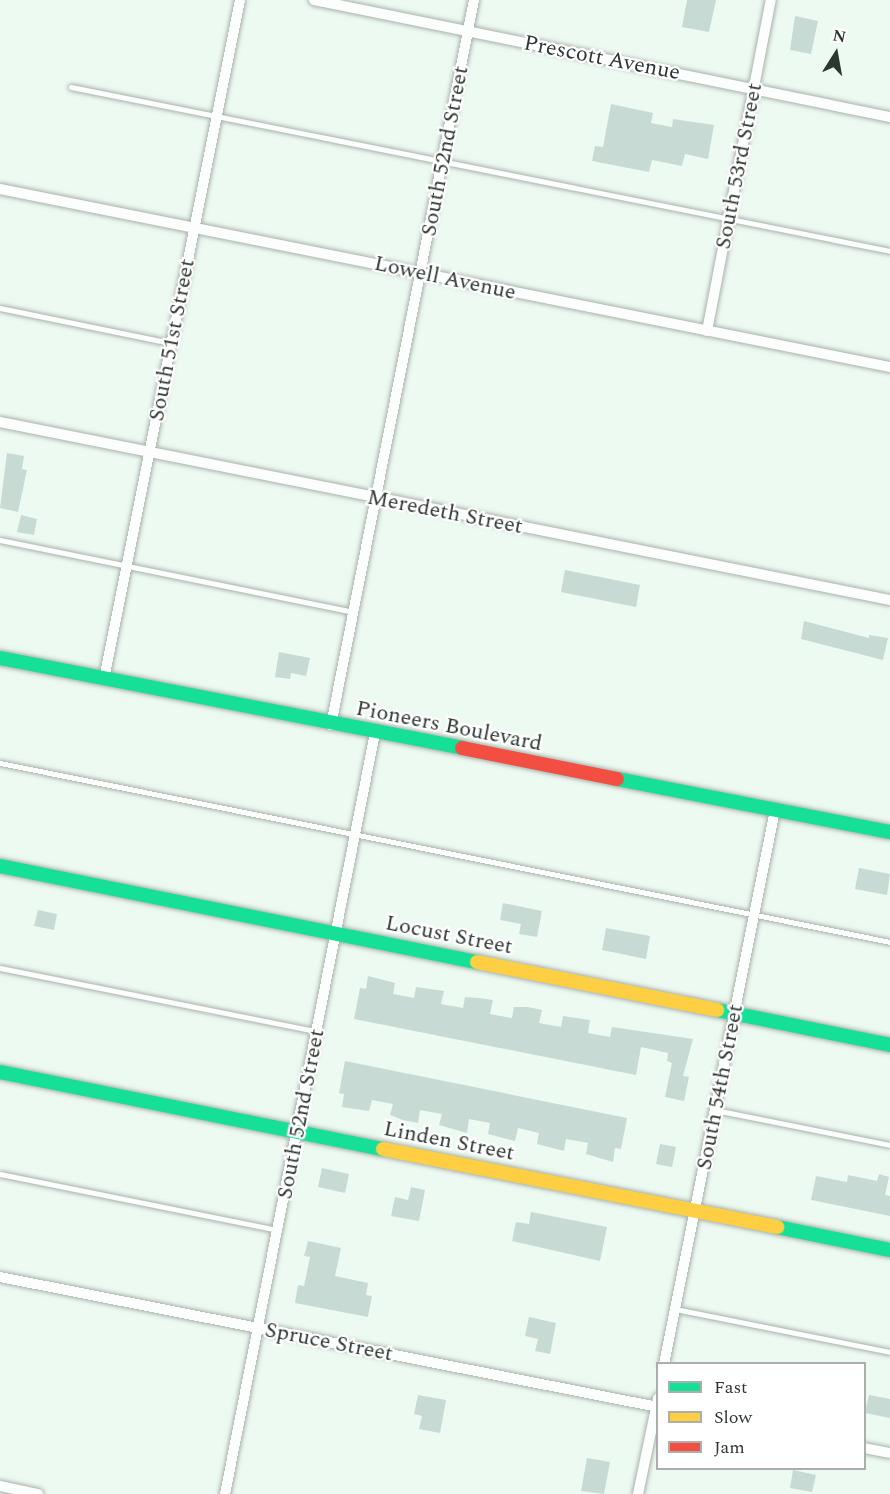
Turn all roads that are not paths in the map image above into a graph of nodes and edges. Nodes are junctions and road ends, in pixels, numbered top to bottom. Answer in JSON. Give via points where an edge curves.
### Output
{"nodes":[{"id":1,"x":240,"y":0,"type":"edge"},
{"id":2,"x":314,"y":0,"type":"edge"},
{"id":3,"x":474,"y":0,"type":"edge"},
{"id":4,"x":771,"y":0,"type":"edge"},
{"id":5,"x":468,"y":31,"type":"junction"},
{"id":6,"x":71,"y":87,"type":"dead end"},
{"id":7,"x":753,"y":89,"type":"junction"},
{"id":8,"x":890,"y":117,"type":"edge"},
{"id":9,"x":216,"y":118,"type":"junction"},
{"id":10,"x":443,"y":162,"type":"junction"},
{"id":11,"x":0,"y":189,"type":"edge"},
{"id":12,"x":728,"y":220,"type":"junction"},
{"id":13,"x":194,"y":227,"type":"junction"},
{"id":14,"x":890,"y":251,"type":"edge"},
{"id":15,"x":422,"y":273,"type":"junction"},
{"id":16,"x":0,"y":308,"type":"edge"},
{"id":17,"x":707,"y":331,"type":"junction"},
{"id":18,"x":171,"y":343,"type":"junction"},
{"id":19,"x":890,"y":368,"type":"edge"},
{"id":20,"x":0,"y":422,"type":"edge"},
{"id":21,"x":149,"y":452,"type":"junction"},
{"id":22,"x":376,"y":498,"type":"junction"},
{"id":23,"x":0,"y":540,"type":"edge"},
{"id":24,"x":126,"y":566,"type":"junction"},
{"id":25,"x":890,"y":600,"type":"edge"},
{"id":26,"x":354,"y":612,"type":"junction"},
{"id":27,"x":0,"y":658,"type":"edge"},
{"id":28,"x":104,"y":679,"type":"junction"},
{"id":29,"x":331,"y":725,"type":"junction"},
{"id":30,"x":375,"y":733,"type":"junction"},
{"id":31,"x":0,"y":763,"type":"edge"},
{"id":32,"x":775,"y":810,"type":"junction"},
{"id":33,"x":890,"y":832,"type":"edge"},
{"id":34,"x":354,"y":834,"type":"junction"},
{"id":35,"x":0,"y":866,"type":"edge"},
{"id":36,"x":754,"y":914,"type":"junction"},
{"id":37,"x":335,"y":933,"type":"junction"},
{"id":38,"x":890,"y":942,"type":"edge"},
{"id":39,"x":0,"y":969,"type":"edge"},
{"id":40,"x":735,"y":1013,"type":"junction"},
{"id":41,"x":317,"y":1030,"type":"junction"},
{"id":42,"x":890,"y":1045,"type":"edge"},
{"id":43,"x":0,"y":1072,"type":"edge"},
{"id":44,"x":715,"y":1110,"type":"junction"},
{"id":45,"x":297,"y":1132,"type":"junction"},
{"id":46,"x":890,"y":1144,"type":"edge"},
{"id":47,"x":0,"y":1174,"type":"edge"},
{"id":48,"x":695,"y":1212,"type":"junction"},
{"id":49,"x":279,"y":1230,"type":"junction"},
{"id":50,"x":890,"y":1250,"type":"edge"},
{"id":51,"x":0,"y":1276,"type":"edge"},
{"id":52,"x":675,"y":1309,"type":"junction"},
{"id":53,"x":259,"y":1328,"type":"junction"},
{"id":54,"x":890,"y":1352,"type":"edge"},
{"id":55,"x":664,"y":1362,"type":"edge"},
{"id":56,"x":656,"y":1404,"type":"edge"},
{"id":57,"x":656,"y":1409,"type":"edge"},
{"id":58,"x":866,"y":1448,"type":"edge"},
{"id":59,"x":890,"y":1453,"type":"edge"},
{"id":60,"x":0,"y":1486,"type":"edge"},
{"id":61,"x":38,"y":1494,"type":"edge"},
{"id":62,"x":225,"y":1494,"type":"edge"},
{"id":63,"x":638,"y":1494,"type":"edge"}],
"edges":[{"from":1,"to":9,"type":"street","name":"South 51st Street"},
{"from":2,"to":5,"type":"street","name":"Prescott Avenue"},
{"from":3,"to":5,"type":"street","name":"South 52nd Street"},
{"from":4,"to":7,"type":"street","name":"South 53rd Street"},
{"from":5,"to":7,"type":"street","name":"Prescott Avenue"},
{"from":5,"to":10,"type":"street","name":"South 52nd Street"},
{"from":6,"to":9,"type":"lane"},
{"from":7,"to":8,"type":"street","name":"Prescott Avenue"},
{"from":7,"to":12,"type":"street","name":"South 53rd Street"},
{"from":9,"to":10,"type":"lane"},
{"from":9,"to":13,"type":"street","name":"South 51st Street"},
{"from":10,"to":12,"type":"lane"},
{"from":10,"to":15,"type":"street","name":"South 52nd Street"},
{"from":11,"to":13,"type":"street","name":"Lowell Avenue"},
{"from":12,"to":14,"type":"lane"},
{"from":12,"to":17,"type":"street","name":"South 53rd Street"},
{"from":13,"to":15,"type":"street","name":"Lowell Avenue"},
{"from":13,"to":18,"type":"street","name":"South 51st Street"},
{"from":15,"to":17,"type":"street","name":"Lowell Avenue"},
{"from":15,"to":22,"type":"street","name":"South 52nd Street"},
{"from":16,"to":18,"type":"lane"},
{"from":17,"to":19,"type":"street","name":"Lowell Avenue"},
{"from":18,"to":21,"type":"street","name":"South 51st Street"},
{"from":20,"to":21,"type":"street","name":"Meredeth Street"},
{"from":21,"to":22,"type":"street","name":"Meredeth Street"},
{"from":21,"to":24,"type":"street","name":"South 51st Street"},
{"from":22,"to":25,"type":"street","name":"Meredeth Street"},
{"from":22,"to":26,"type":"street","name":"South 52nd Street"},
{"from":23,"to":24,"type":"lane"},
{"from":24,"to":26,"type":"lane"},
{"from":24,"to":28,"type":"street","name":"South 51st Street"},
{"from":26,"to":29,"type":"street","name":"South 52nd Street"},
{"from":27,"to":28,"type":"street","name":"Pioneers Boulevard"},
{"from":28,"to":29,"type":"street","name":"Pioneers Boulevard"},
{"from":29,"to":30,"type":"street","name":"Pioneers Boulevard"},
{"from":30,"to":32,"type":"street","name":"Pioneers Boulevard"},
{"from":30,"to":34,"type":"street","name":"South 52nd Street"},
{"from":31,"to":34,"type":"lane"},
{"from":32,"to":33,"type":"street","name":"Pioneers Boulevard"},
{"from":32,"to":36,"type":"street","name":"South 54th Street"},
{"from":34,"to":36,"type":"lane"},
{"from":34,"to":37,"type":"street","name":"South 52nd Street"},
{"from":35,"to":37,"type":"street","name":"Locust Street"},
{"from":36,"to":38,"type":"lane"},
{"from":36,"to":40,"type":"street","name":"South 54th Street"},
{"from":37,"to":40,"type":"street","name":"Locust Street"},
{"from":37,"to":41,"type":"street","name":"South 52nd Street"},
{"from":39,"to":41,"type":"lane"},
{"from":40,"to":42,"type":"street","name":"Locust Street"},
{"from":40,"to":44,"type":"street","name":"South 54th Street"},
{"from":41,"to":45,"type":"street","name":"South 52nd Street"},
{"from":43,"to":45,"type":"street","name":"Linden Street"},
{"from":44,"to":46,"type":"lane"},
{"from":44,"to":48,"type":"street","name":"South 54th Street"},
{"from":45,"to":48,"type":"street","name":"Linden Street"},
{"from":45,"to":49,"type":"street","name":"South 52nd Street"},
{"from":47,"to":49,"type":"lane"},
{"from":48,"to":50,"type":"street","name":"Linden Street"},
{"from":48,"to":52,"type":"street","name":"South 54th Street"},
{"from":49,"to":53,"type":"street","name":"South 52nd Street"},
{"from":51,"to":53,"type":"street","name":"Spruce Street"},
{"from":52,"to":54,"type":"lane"},
{"from":52,"to":55,"type":"street","name":"South 54th Street"},
{"from":53,"to":56,"type":"street","name":"Spruce Street"},
{"from":53,"to":62,"type":"street","name":"South 52nd Street"},
{"from":57,"to":63,"type":"street"},
{"from":58,"to":59,"type":"street"},
{"from":60,"to":61,"type":"street"}]}
